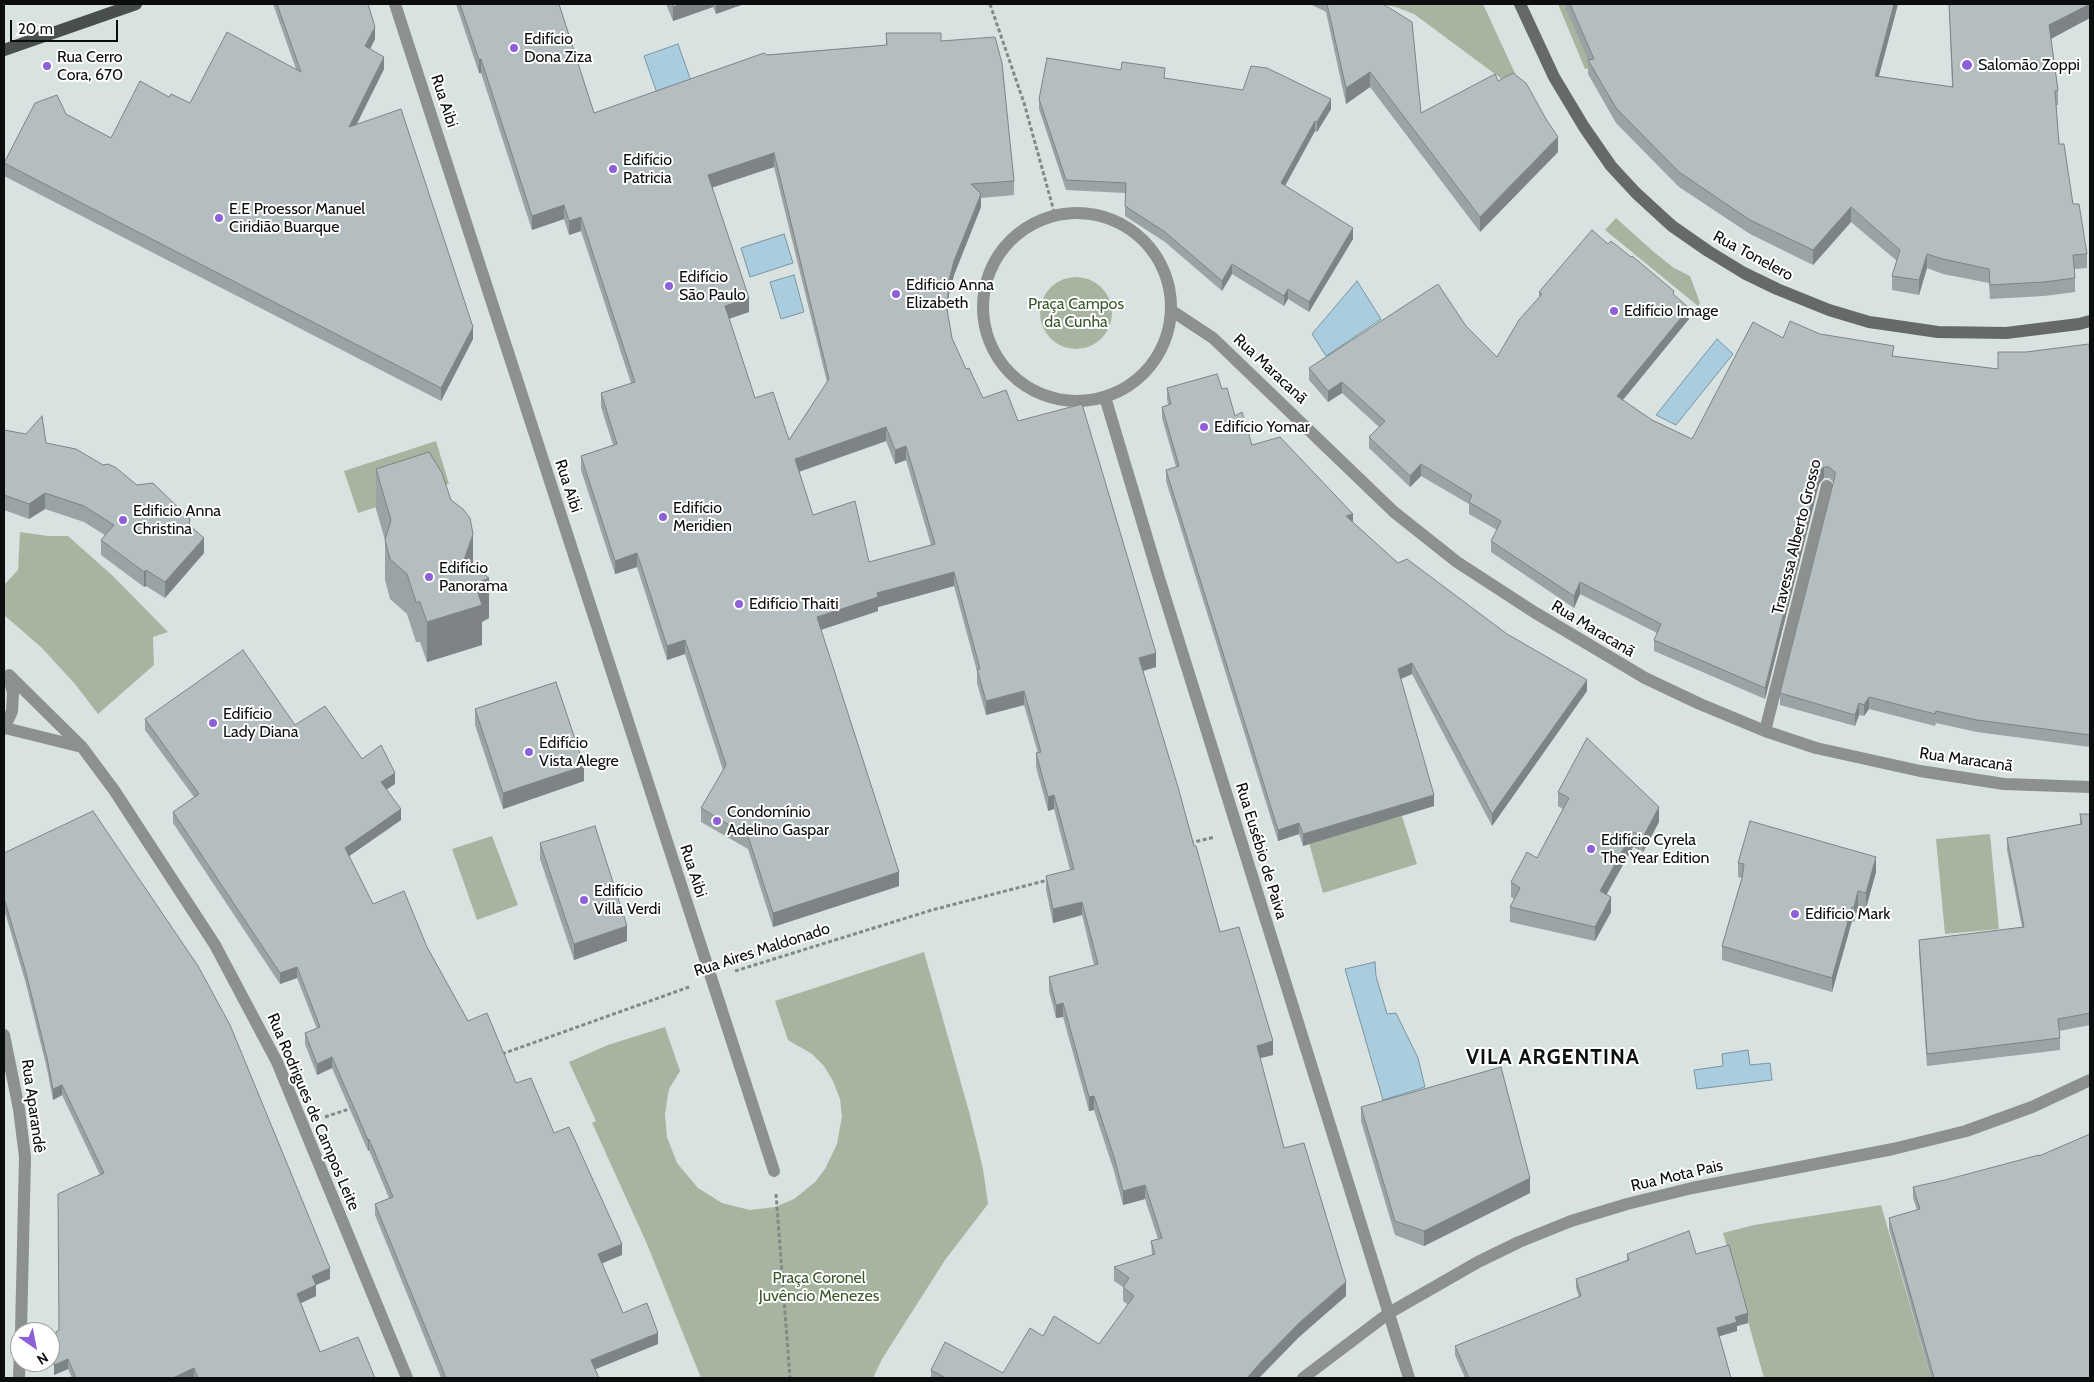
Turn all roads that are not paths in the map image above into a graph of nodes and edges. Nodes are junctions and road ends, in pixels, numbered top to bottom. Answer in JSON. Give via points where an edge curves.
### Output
{"nodes":[{"id":1,"x":136,"y":4,"type":"edge"},
{"id":2,"x":395,"y":4,"type":"edge"},
{"id":3,"x":1520,"y":4,"type":"edge"},
{"id":4,"x":4,"y":50,"type":"edge"},
{"id":5,"x":1172,"y":311,"type":"junction"},
{"id":6,"x":2090,"y":321,"type":"edge"},
{"id":7,"x":1105,"y":397,"type":"junction"},
{"id":8,"x":1827,"y":486,"type":"edge"},
{"id":9,"x":6,"y":672,"type":"edge"},
{"id":10,"x":4,"y":728,"type":"edge"},
{"id":11,"x":1765,"y":731,"type":"junction"},
{"id":12,"x":82,"y":747,"type":"junction"},
{"id":13,"x":2090,"y":787,"type":"edge"},
{"id":14,"x":4,"y":1035,"type":"edge"},
{"id":15,"x":2090,"y":1080,"type":"edge"},
{"id":16,"x":774,"y":1171,"type":"road end"},
{"id":17,"x":1389,"y":1313,"type":"junction"},
{"id":18,"x":21,"y":1322,"type":"edge"},
{"id":19,"x":407,"y":1378,"type":"edge"},
{"id":20,"x":1303,"y":1378,"type":"edge"},
{"id":21,"x":1409,"y":1378,"type":"edge"}],
"edges":[{"from":1,"to":4,"type":"main road"},
{"from":2,"to":16,"type":"street","name":"Rua Aibi"},
{"from":3,"to":6,"type":"street","name":"Rua Tonelero","via":[[1554,76],[1611,166],[1672,226],[1744,273],[1829,310],[1869,322],[1938,332],[2006,333]]},
{"from":5,"to":7,"type":"street","via":[[1166,338],[1152,365],[1131,385]]},
{"from":5,"to":7,"type":"street","via":[[1168,281],[1156,255],[1137,234],[1112,219],[1084,212],[1055,216],[1027,227],[1004,247],[988,273],[982,303],[986,333],[998,360],[1019,382],[1045,396],[1075,402]]},
{"from":5,"to":11,"type":"street","name":"Rua Maracanã","via":[[1213,338],[1394,512],[1457,562],[1645,678]]},
{"from":7,"to":17,"type":"street","name":"Rua Eusébio de Paiva"},
{"from":8,"to":11,"type":"street","name":"Travessa Alberto Grosso"},
{"from":9,"to":10,"type":"street","via":[[13,693],[12,711]]},
{"from":9,"to":12,"type":"street","name":"Rua Rodrigues de Campos Leite"},
{"from":10,"to":12,"type":"street"},
{"from":11,"to":13,"type":"street","name":"Rua Maracanã","via":[[1816,748],[1920,771],[2004,784]]},
{"from":12,"to":19,"type":"street","name":"Rua Rodrigues de Campos Leite","via":[[215,945],[277,1062]]},
{"from":14,"to":18,"type":"street","name":"Rua Aparandê","via":[[25,1156]]},
{"from":15,"to":17,"type":"street","name":"Rua Mota Pais","via":[[2032,1107],[1966,1131],[1894,1149],[1692,1188],[1571,1221],[1478,1262]]},
{"from":17,"to":20,"type":"street","name":"Rua Mota Pais"},
{"from":17,"to":21,"type":"street","name":"Rua Eusébio de Paiva"}]}
